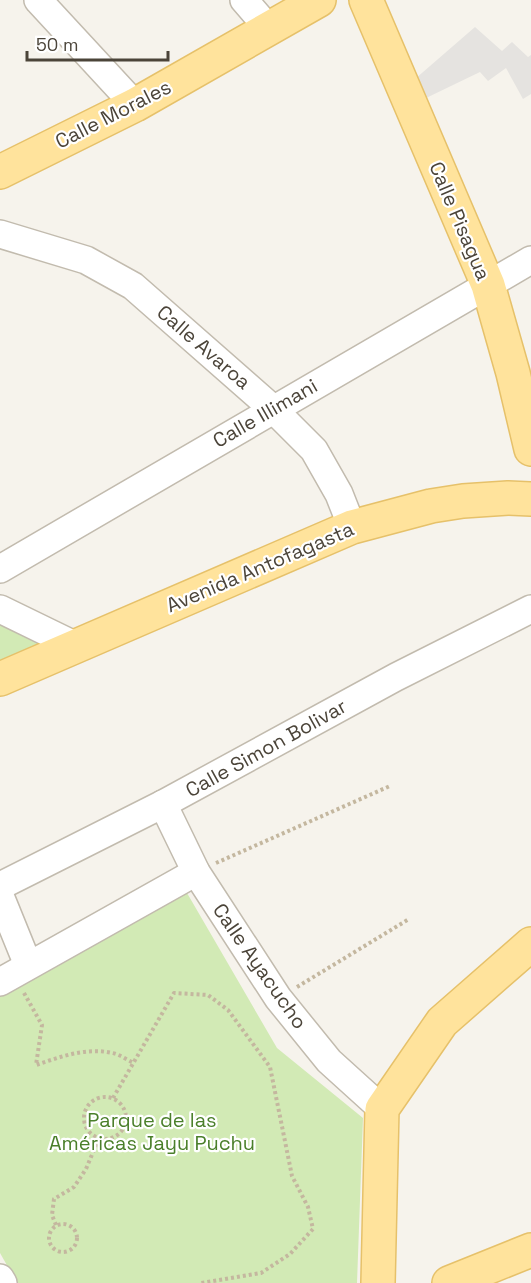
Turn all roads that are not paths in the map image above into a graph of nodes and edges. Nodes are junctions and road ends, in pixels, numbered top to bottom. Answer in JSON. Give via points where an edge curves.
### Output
{"nodes":[{"id":1,"x":38,"y":0,"type":"edge"},
{"id":2,"x":244,"y":0,"type":"edge"},
{"id":3,"x":319,"y":0,"type":"edge"},
{"id":4,"x":366,"y":0,"type":"edge"},
{"id":5,"x":270,"y":30,"type":"junction"},
{"id":6,"x":135,"y":105,"type":"junction"},
{"id":7,"x":0,"y":172,"type":"edge"},
{"id":8,"x":0,"y":234,"type":"edge"},
{"id":9,"x":531,"y":260,"type":"edge"},
{"id":10,"x":488,"y":285,"type":"junction"},
{"id":11,"x":273,"y":408,"type":"junction"},
{"id":12,"x":531,"y":449,"type":"edge"},
{"id":13,"x":531,"y":499,"type":"edge"},
{"id":14,"x":352,"y":527,"type":"junction"},
{"id":15,"x":0,"y":569,"type":"edge"},
{"id":16,"x":0,"y":609,"type":"edge"},
{"id":17,"x":531,"y":609,"type":"edge"},
{"id":18,"x":74,"y":645,"type":"junction"},
{"id":19,"x":0,"y":679,"type":"edge"},
{"id":20,"x":163,"y":804,"type":"junction"},
{"id":21,"x":196,"y":872,"type":"junction"},
{"id":22,"x":0,"y":886,"type":"edge"},
{"id":23,"x":0,"y":896,"type":"edge"},
{"id":24,"x":531,"y":944,"type":"edge"},
{"id":25,"x":14,"y":974,"type":"edge"},
{"id":26,"x":382,"y":1109,"type":"junction"},
{"id":27,"x":531,"y":1250,"type":"edge"},
{"id":28,"x":0,"y":1278,"type":"edge"},
{"id":29,"x":3,"y":1283,"type":"edge"},
{"id":30,"x":378,"y":1283,"type":"edge"},
{"id":31,"x":449,"y":1283,"type":"edge"}],
"edges":[{"from":1,"to":6,"type":"street"},
{"from":2,"to":5,"type":"street"},
{"from":3,"to":5,"type":"main road","name":"Calle Morales"},
{"from":4,"to":10,"type":"main road","name":"Calle Pisagua"},
{"from":5,"to":6,"type":"main road","name":"Calle Morales"},
{"from":6,"to":7,"type":"main road","name":"Calle Morales"},
{"from":8,"to":11,"type":"street","name":"Calle Avaroa","via":[[86,260],[132,286]]},
{"from":9,"to":10,"type":"street","name":"Calle Illimani"},
{"from":10,"to":11,"type":"street","name":"Calle Illimani"},
{"from":10,"to":12,"type":"main road","name":"Calle Pisagua"},
{"from":11,"to":14,"type":"street","name":"Calle Avaroa","via":[[314,450]]},
{"from":11,"to":15,"type":"street","name":"Calle Illimani"},
{"from":13,"to":14,"type":"main road","name":"Avenida Antofagasta","via":[[431,506]]},
{"from":14,"to":18,"type":"main road","name":"Avenida Antofagasta"},
{"from":16,"to":18,"type":"street"},
{"from":17,"to":20,"type":"street","name":"Calle Simon Bolivar","via":[[396,677]]},
{"from":18,"to":19,"type":"main road","name":"Avenida Antofagasta"},
{"from":20,"to":21,"type":"street","name":"Calle Ayacucho"},
{"from":20,"to":22,"type":"street","name":"Calle Simon Bolivar"},
{"from":21,"to":25,"type":"street"},
{"from":21,"to":26,"type":"street","name":"Calle Ayacucho","via":[[278,999],[329,1061]]},
{"from":23,"to":25,"type":"street"},
{"from":24,"to":26,"type":"main road","via":[[442,1022]]},
{"from":26,"to":30,"type":"main road"},
{"from":27,"to":31,"type":"main road"},
{"from":28,"to":29,"type":"street"}]}
